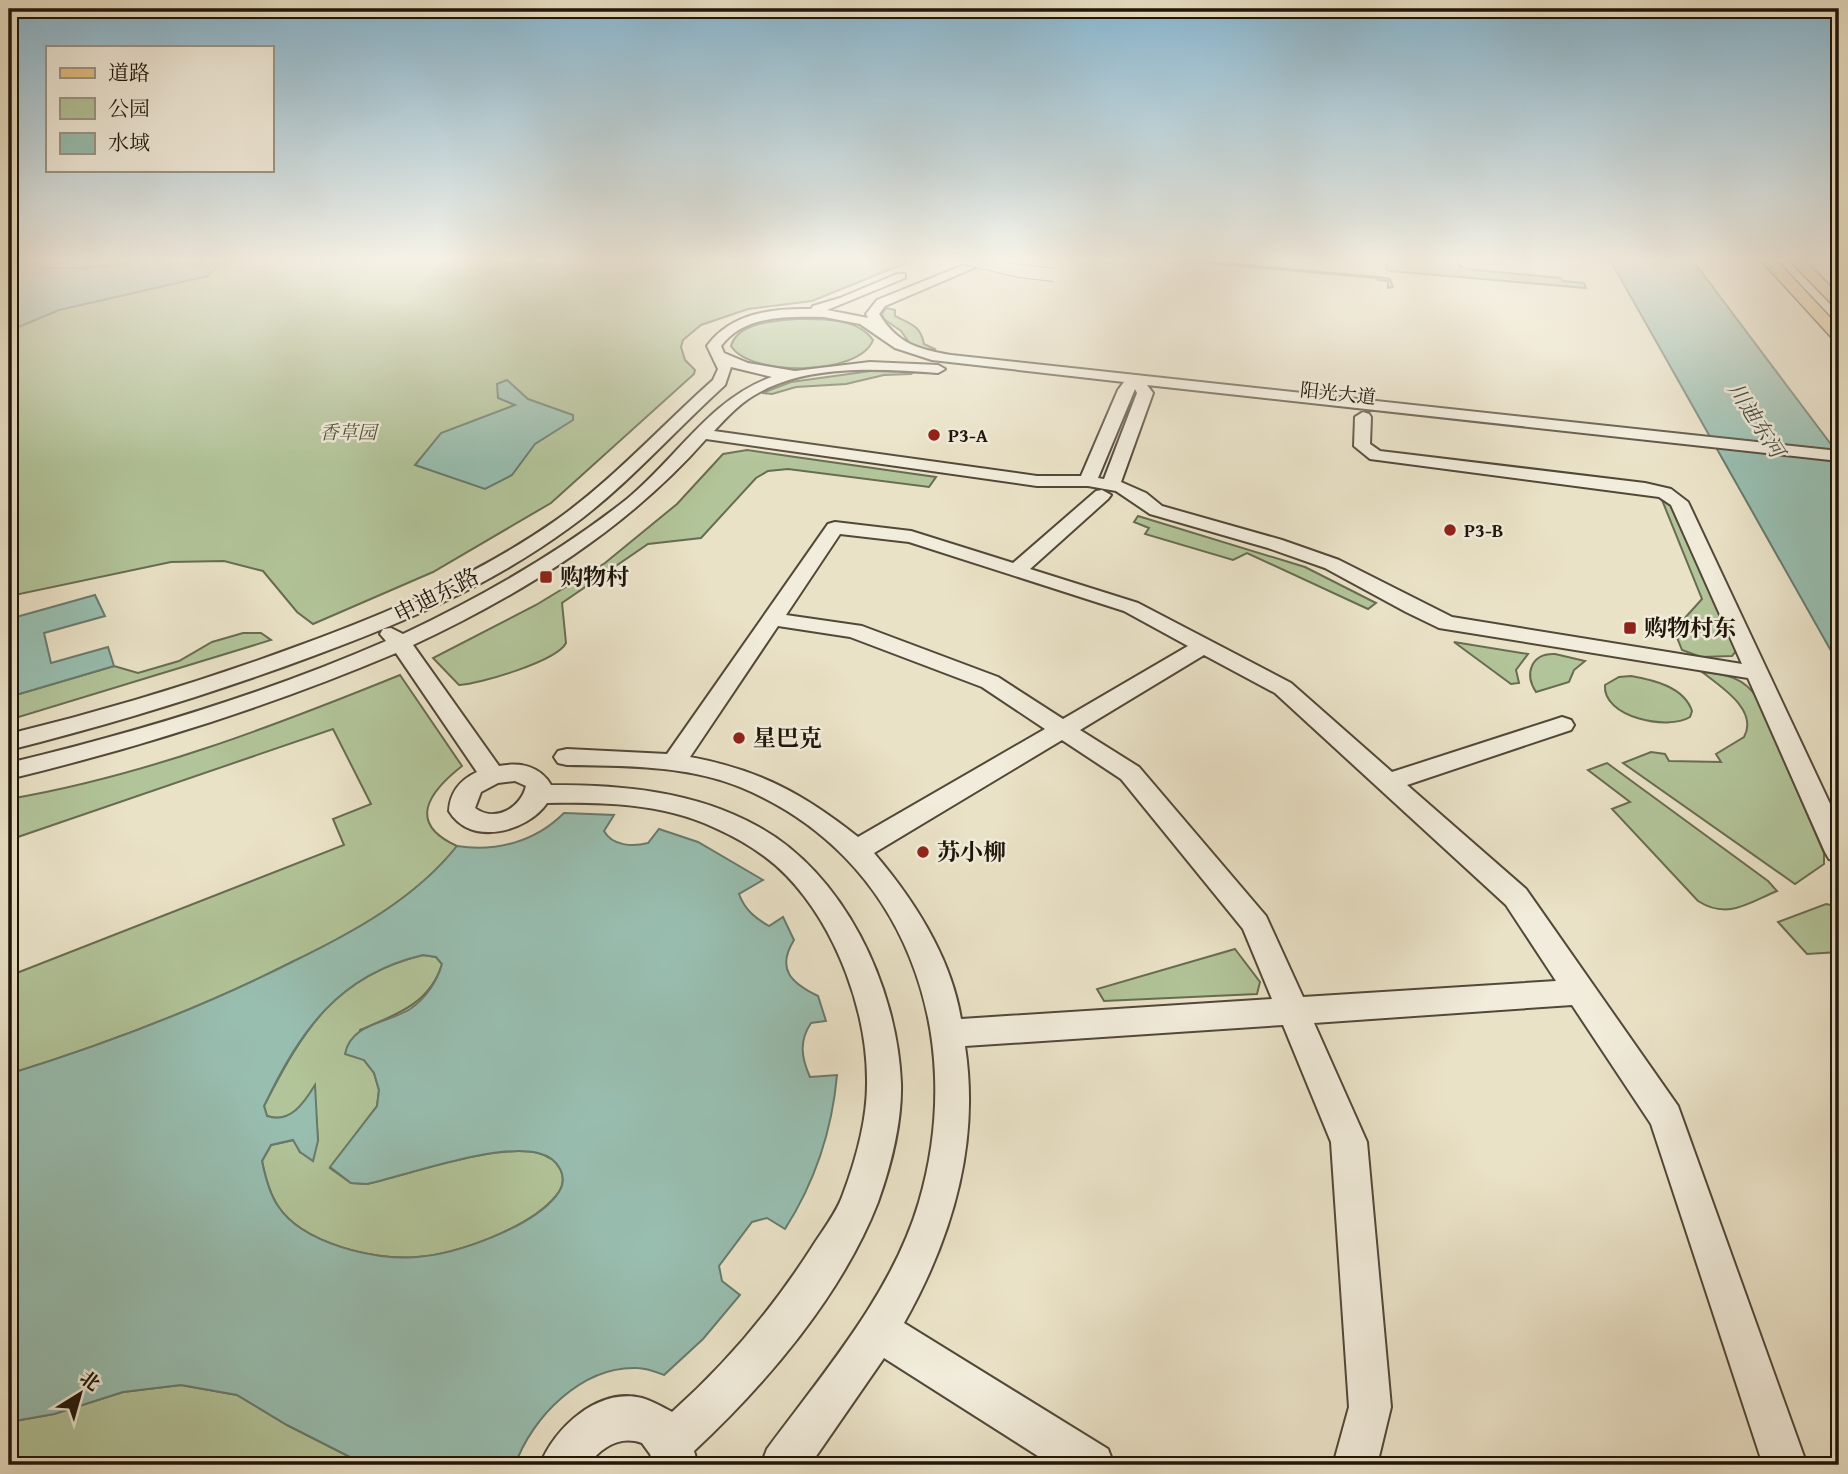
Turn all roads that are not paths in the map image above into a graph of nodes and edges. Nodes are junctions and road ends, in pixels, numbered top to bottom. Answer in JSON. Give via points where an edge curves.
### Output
{"nodes":[{"id":1,"x":735,"y":327,"type":"edge"},
{"id":2,"x":876,"y":327,"type":"edge"},
{"id":3,"x":881,"y":327,"type":"edge"},
{"id":4,"x":884,"y":332,"type":"junction"},
{"id":5,"x":718,"y":355,"type":"junction"},
{"id":6,"x":833,"y":370,"type":"junction"},
{"id":7,"x":1135,"y":387,"type":"junction"},
{"id":8,"x":1363,"y":417,"type":"junction"},
{"id":9,"x":705,"y":434,"type":"junction"},
{"id":10,"x":1699,"y":447,"type":"junction"},
{"id":11,"x":1839,"y":456,"type":"edge"},
{"id":12,"x":1839,"y":470,"type":"edge"},
{"id":13,"x":1088,"y":481,"type":"junction"},
{"id":14,"x":1107,"y":489,"type":"junction"},
{"id":15,"x":1017,"y":570,"type":"junction"},
{"id":16,"x":773,"y":620,"type":"junction"},
{"id":17,"x":379,"y":623,"type":"junction"},
{"id":18,"x":401,"y":644,"type":"junction"},
{"id":19,"x":1204,"y":646,"type":"junction"},
{"id":20,"x":1758,"y":673,"type":"junction"},
{"id":21,"x":1562,"y":725,"type":"dead end"},
{"id":22,"x":1063,"y":729,"type":"junction"},
{"id":23,"x":9,"y":742,"type":"edge"},
{"id":24,"x":566,"y":757,"type":"dead end"},
{"id":25,"x":675,"y":761,"type":"junction"},
{"id":26,"x":9,"y":771,"type":"edge"},
{"id":27,"x":492,"y":775,"type":"junction"},
{"id":28,"x":1388,"y":782,"type":"junction"},
{"id":29,"x":539,"y":794,"type":"junction"},
{"id":30,"x":856,"y":851,"type":"junction"},
{"id":31,"x":1839,"y":852,"type":"edge"},
{"id":32,"x":1580,"y":992,"type":"junction"},
{"id":33,"x":1292,"y":1010,"type":"junction"},
{"id":34,"x":950,"y":1033,"type":"junction"},
{"id":35,"x":879,"y":1331,"type":"junction"},
{"id":36,"x":673,"y":1454,"type":"edge"},
{"id":37,"x":562,"y":1465,"type":"edge"},
{"id":38,"x":783,"y":1465,"type":"edge"},
{"id":39,"x":1092,"y":1465,"type":"edge"},
{"id":40,"x":1355,"y":1465,"type":"edge"},
{"id":41,"x":1785,"y":1465,"type":"edge"}],
"edges":[{"from":1,"to":5,"type":"street","via":[[718,336],[714,346]]},
{"from":2,"to":4,"type":"street","name":"阳光大道"},
{"from":3,"to":4,"type":"street"},
{"from":4,"to":6,"type":"street","via":[[883,351]]},
{"from":4,"to":7,"type":"street","name":"阳光大道","via":[[909,349],[937,357]]},
{"from":5,"to":6,"type":"street","via":[[754,370]]},
{"from":5,"to":17,"type":"street","name":"申迪东路","via":[[725,369],[720,382],[563,525],[449,591]]},
{"from":6,"to":7,"type":"street","name":"阳光大道","via":[[900,366]]},
{"from":6,"to":9,"type":"street","name":"申迪东路","via":[[779,379],[753,390]]},
{"from":7,"to":8,"type":"street","name":"阳光大道"},
{"from":7,"to":10,"type":"street","name":"阳光大道"},
{"from":7,"to":13,"type":"street"},
{"from":7,"to":14,"type":"street"},
{"from":8,"to":10,"type":"street","name":"阳光大道"},
{"from":8,"to":20,"type":"street","via":[[1362,446],[1376,455],[1656,490],[1674,498],[1682,505]]},
{"from":9,"to":13,"type":"street","via":[[1037,481]]},
{"from":9,"to":18,"type":"street","name":"申迪东路","via":[[628,508],[569,551]]},
{"from":10,"to":11,"type":"street","name":"阳光大道"},
{"from":10,"to":12,"type":"street","name":"阳光大道"},
{"from":13,"to":14,"type":"street"},
{"from":14,"to":15,"type":"street"},
{"from":14,"to":20,"type":"street","via":[[1133,492],[1156,510],[1332,564],[1447,623]]},
{"from":15,"to":16,"type":"street","via":[[911,537],[835,528]]},
{"from":15,"to":19,"type":"street","via":[[1131,607]]},
{"from":16,"to":22,"type":"street","via":[[854,631],[990,682]]},
{"from":16,"to":25,"type":"street"},
{"from":17,"to":18,"type":"street"},
{"from":17,"to":23,"type":"street","name":"申迪东路","via":[[183,694]]},
{"from":18,"to":26,"type":"street","name":"申迪东路","via":[[255,699]]},
{"from":18,"to":27,"type":"street"},
{"from":19,"to":22,"type":"street"},
{"from":19,"to":28,"type":"street","via":[[1283,688]]},
{"from":20,"to":31,"type":"street"},
{"from":21,"to":28,"type":"street"},
{"from":22,"to":30,"type":"street"},
{"from":22,"to":33,"type":"street","via":[[1130,773],[1256,924]]},
{"from":24,"to":25,"type":"street"},
{"from":25,"to":30,"type":"street","via":[[775,793],[813,815]]},
{"from":27,"to":29,"type":"street","via":[[527,775],[539,786]]},
{"from":27,"to":29,"type":"street","via":[[464,795],[462,811],[476,821],[515,817],[535,803]]},
{"from":28,"to":32,"type":"street","via":[[1516,897]]},
{"from":29,"to":36,"type":"street","via":[[618,795],[705,813],[782,854],[822,897],[845,941],[868,996],[881,1048],[884,1086],[876,1141],[855,1212],[803,1299]]},
{"from":30,"to":34,"type":"street","via":[[904,911],[933,973]]},
{"from":32,"to":33,"type":"street"},
{"from":32,"to":41,"type":"street","via":[[1666,1117]]},
{"from":33,"to":34,"type":"street"},
{"from":33,"to":40,"type":"street","via":[[1349,1142],[1370,1407]]},
{"from":34,"to":35,"type":"street","via":[[953,1132],[938,1202],[913,1268]]},
{"from":35,"to":38,"type":"street"},
{"from":35,"to":39,"type":"street"},
{"from":36,"to":37,"type":"street","via":[[658,1428],[641,1419],[622,1418],[602,1423],[582,1436]]}]}
